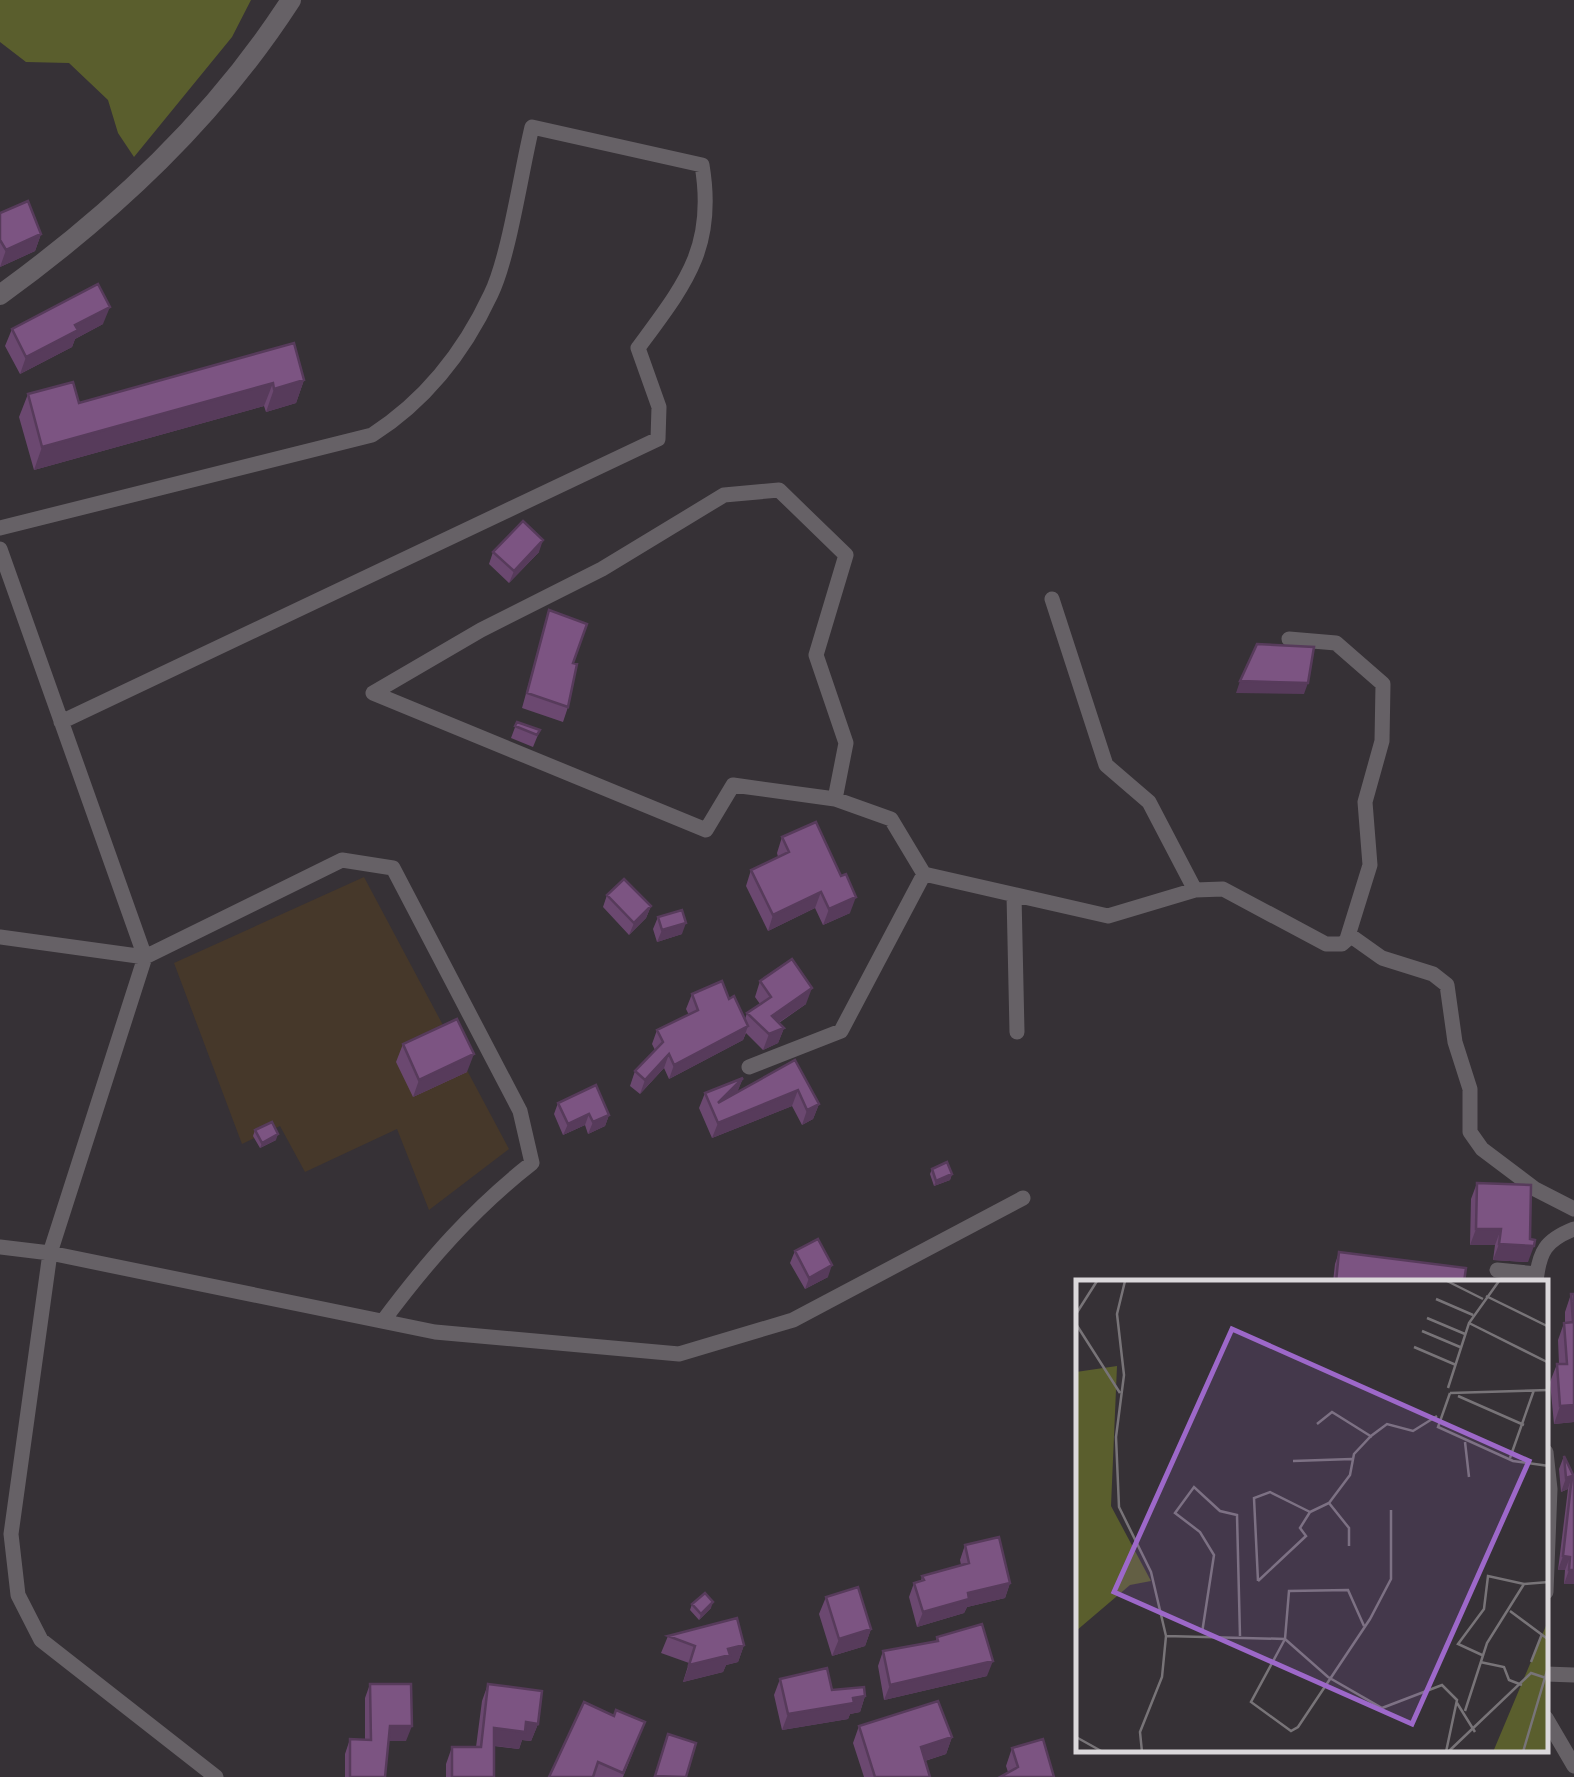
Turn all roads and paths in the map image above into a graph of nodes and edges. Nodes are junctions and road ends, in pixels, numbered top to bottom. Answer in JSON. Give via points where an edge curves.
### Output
{"nodes":[{"id":1,"x":292,"y":0,"type":"edge"},
{"id":2,"x":0,"y":295,"type":"edge"},
{"id":3,"x":0,"y":528,"type":"edge"},
{"id":4,"x":0,"y":549,"type":"edge"},
{"id":5,"x":1052,"y":599,"type":"dead end"},
{"id":6,"x":1289,"y":639,"type":"dead end"},
{"id":7,"x":61,"y":722,"type":"junction"},
{"id":8,"x":834,"y":799,"type":"junction"},
{"id":9,"x":924,"y":874,"type":"junction"},
{"id":10,"x":1195,"y":890,"type":"junction"},
{"id":11,"x":1014,"y":895,"type":"junction"},
{"id":12,"x":0,"y":937,"type":"edge"},
{"id":13,"x":1347,"y":939,"type":"junction"},
{"id":14,"x":144,"y":957,"type":"junction"},
{"id":15,"x":1017,"y":1032,"type":"dead end"},
{"id":16,"x":749,"y":1067,"type":"dead end"},
{"id":17,"x":1024,"y":1198,"type":"dead end"},
{"id":18,"x":1574,"y":1209,"type":"edge"},
{"id":19,"x":1574,"y":1229,"type":"edge"},
{"id":20,"x":0,"y":1247,"type":"edge"},
{"id":21,"x":50,"y":1254,"type":"junction"},
{"id":22,"x":1496,"y":1270,"type":"dead end"},
{"id":23,"x":1537,"y":1278,"type":"edge"},
{"id":24,"x":383,"y":1321,"type":"junction"},
{"id":25,"x":1549,"y":1480,"type":"edge"},
{"id":26,"x":1549,"y":1516,"type":"edge"},
{"id":27,"x":1549,"y":1674,"type":"edge"},
{"id":28,"x":1574,"y":1675,"type":"edge"},
{"id":29,"x":1549,"y":1723,"type":"edge"},
{"id":30,"x":1574,"y":1766,"type":"edge"},
{"id":31,"x":216,"y":1777,"type":"edge"}],
"edges":[{"from":1,"to":2,"type":"street","via":[[251,62],[183,140],[86,232]]},
{"from":3,"to":7,"type":"street","via":[[372,435],[404,414],[436,384],[492,292],[532,128],[702,166],[710,209],[689,278],[638,348],[659,408],[658,439]]},
{"from":4,"to":7,"type":"street"},
{"from":5,"to":10,"type":"street","via":[[1106,765],[1149,802]]},
{"from":6,"to":13,"type":"street","via":[[1336,642],[1384,684],[1382,740],[1364,802],[1370,865]]},
{"from":7,"to":14,"type":"street"},
{"from":8,"to":8,"type":"street","via":[[733,785],[706,830],[373,693],[724,496],[779,490],[846,555],[816,655],[846,743]]},
{"from":8,"to":9,"type":"street","via":[[891,819]]},
{"from":9,"to":11,"type":"street"},
{"from":9,"to":16,"type":"street","via":[[841,1031]]},
{"from":10,"to":11,"type":"street","via":[[1108,916]]},
{"from":10,"to":13,"type":"street","via":[[1223,889],[1326,944]]},
{"from":11,"to":15,"type":"street"},
{"from":12,"to":14,"type":"street"},
{"from":13,"to":18,"type":"street","via":[[1447,985],[1470,1090],[1470,1132],[1535,1189]]},
{"from":14,"to":21,"type":"street"},
{"from":14,"to":24,"type":"street","via":[[342,860],[392,868],[520,1112],[532,1163],[487,1198]]},
{"from":17,"to":24,"type":"street","via":[[793,1320],[679,1354],[435,1332]]},
{"from":19,"to":23,"type":"street","via":[[1551,1238]]},
{"from":20,"to":21,"type":"street"},
{"from":21,"to":24,"type":"street"},
{"from":21,"to":31,"type":"street","via":[[10,1534],[18,1595],[41,1640]]},
{"from":22,"to":23,"type":"street"},
{"from":25,"to":26,"type":"street"},
{"from":27,"to":28,"type":"street"},
{"from":29,"to":30,"type":"street"}]}
